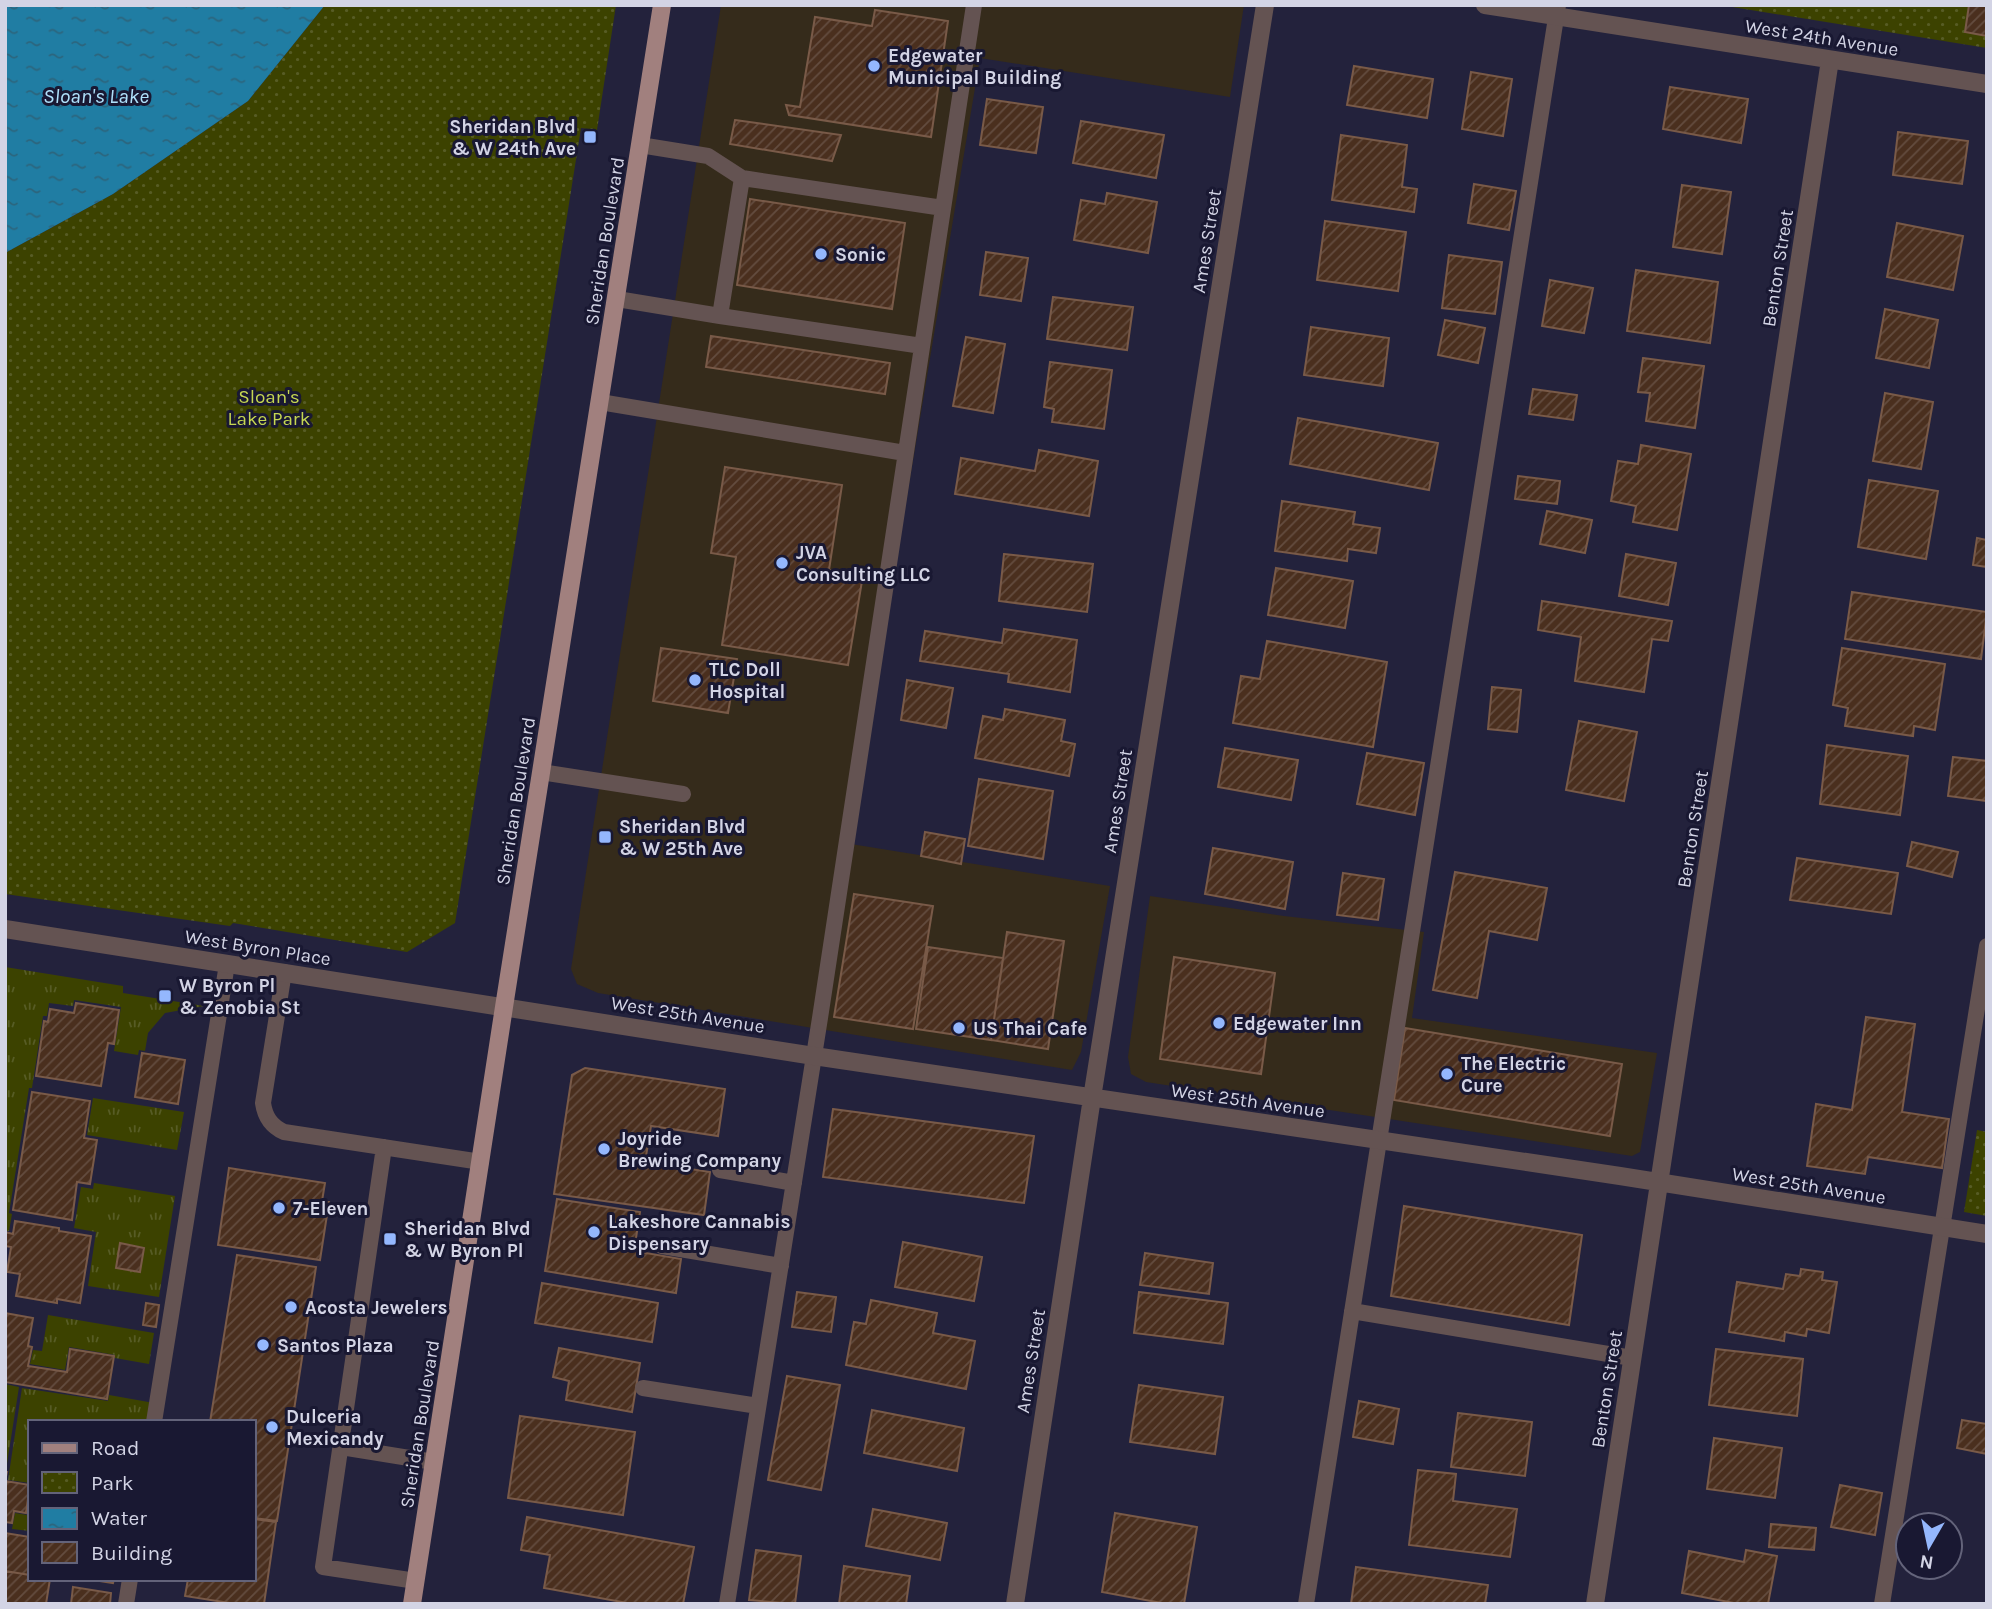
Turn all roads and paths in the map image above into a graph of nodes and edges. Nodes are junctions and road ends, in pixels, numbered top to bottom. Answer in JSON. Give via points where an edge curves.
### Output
{"nodes":[{"id":1,"x":662,"y":5,"type":"edge"},
{"id":2,"x":974,"y":5,"type":"edge"},
{"id":3,"x":1265,"y":5,"type":"edge"},
{"id":4,"x":1485,"y":5,"type":"edge"},
{"id":5,"x":1557,"y":11,"type":"edge"},
{"id":6,"x":1830,"y":60,"type":"junction"},
{"id":7,"x":1987,"y":84,"type":"edge"},
{"id":8,"x":640,"y":145,"type":"junction"},
{"id":9,"x":742,"y":178,"type":"junction"},
{"id":10,"x":943,"y":208,"type":"junction"},
{"id":11,"x":617,"y":299,"type":"junction"},
{"id":12,"x":720,"y":317,"type":"junction"},
{"id":13,"x":922,"y":346,"type":"junction"},
{"id":14,"x":600,"y":402,"type":"junction"},
{"id":15,"x":905,"y":453,"type":"junction"},
{"id":16,"x":541,"y":772,"type":"junction"},
{"id":17,"x":683,"y":794,"type":"dead end"},
{"id":18,"x":5,"y":929,"type":"edge"},
{"id":19,"x":1987,"y":946,"type":"edge"},
{"id":20,"x":227,"y":964,"type":"junction"},
{"id":21,"x":284,"y":972,"type":"junction"},
{"id":22,"x":503,"y":1007,"type":"junction"},
{"id":23,"x":814,"y":1056,"type":"junction"},
{"id":24,"x":1092,"y":1098,"type":"junction"},
{"id":25,"x":1379,"y":1141,"type":"junction"},
{"id":26,"x":384,"y":1147,"type":"junction"},
{"id":27,"x":481,"y":1162,"type":"junction"},
{"id":28,"x":720,"y":1170,"type":"dead end"},
{"id":29,"x":794,"y":1182,"type":"junction"},
{"id":30,"x":1659,"y":1182,"type":"junction"},
{"id":31,"x":1942,"y":1227,"type":"junction"},
{"id":32,"x":1987,"y":1234,"type":"edge"},
{"id":33,"x":662,"y":1247,"type":"dead end"},
{"id":34,"x":781,"y":1266,"type":"junction"},
{"id":35,"x":1352,"y":1311,"type":"junction"},
{"id":36,"x":1632,"y":1358,"type":"junction"},
{"id":37,"x":643,"y":1388,"type":"dead end"},
{"id":38,"x":758,"y":1406,"type":"junction"},
{"id":39,"x":155,"y":1420,"type":"edge"},
{"id":40,"x":341,"y":1447,"type":"junction"},
{"id":41,"x":435,"y":1462,"type":"junction"},
{"id":42,"x":130,"y":1581,"type":"edge"},
{"id":43,"x":416,"y":1581,"type":"junction"},
{"id":44,"x":126,"y":1604,"type":"edge"},
{"id":45,"x":412,"y":1604,"type":"edge"},
{"id":46,"x":727,"y":1604,"type":"edge"},
{"id":47,"x":1015,"y":1604,"type":"edge"},
{"id":48,"x":1306,"y":1604,"type":"edge"},
{"id":49,"x":1595,"y":1604,"type":"edge"},
{"id":50,"x":1882,"y":1604,"type":"edge"}],
"edges":[{"from":1,"to":8,"type":"main road","name":"Sheridan Boulevard"},
{"from":2,"to":10,"type":"lane"},
{"from":3,"to":24,"type":"street","name":"Ames Street"},
{"from":4,"to":5,"type":"street","name":"West 24th Avenue"},
{"from":5,"to":6,"type":"street","name":"West 24th Avenue"},
{"from":5,"to":25,"type":"lane"},
{"from":6,"to":7,"type":"street","name":"West 24th Avenue"},
{"from":6,"to":30,"type":"street","name":"Benton Street"},
{"from":8,"to":9,"type":"lane","via":[[708,156]]},
{"from":8,"to":11,"type":"main road","name":"Sheridan Boulevard"},
{"from":9,"to":10,"type":"lane"},
{"from":9,"to":12,"type":"lane"},
{"from":10,"to":13,"type":"lane"},
{"from":11,"to":12,"type":"lane"},
{"from":11,"to":14,"type":"main road","name":"Sheridan Boulevard"},
{"from":12,"to":13,"type":"lane"},
{"from":13,"to":15,"type":"lane"},
{"from":14,"to":15,"type":"lane"},
{"from":14,"to":16,"type":"main road","name":"Sheridan Boulevard"},
{"from":15,"to":23,"type":"lane"},
{"from":16,"to":17,"type":"lane"},
{"from":16,"to":22,"type":"main road","name":"Sheridan Boulevard"},
{"from":18,"to":20,"type":"street","name":"West Byron Place"},
{"from":19,"to":31,"type":"lane"},
{"from":20,"to":21,"type":"street","name":"West Byron Place"},
{"from":20,"to":39,"type":"lane"},
{"from":21,"to":22,"type":"street","name":"West Byron Place"},
{"from":21,"to":26,"type":"lane","via":[[263,1103],[269,1121],[284,1132]]},
{"from":22,"to":23,"type":"street","name":"West 25th Avenue"},
{"from":22,"to":27,"type":"main road","name":"Sheridan Boulevard"},
{"from":23,"to":24,"type":"street","name":"West 25th Avenue"},
{"from":23,"to":29,"type":"lane"},
{"from":24,"to":25,"type":"street","name":"West 25th Avenue"},
{"from":24,"to":47,"type":"street","name":"Ames Street"},
{"from":25,"to":30,"type":"street","name":"West 25th Avenue"},
{"from":25,"to":35,"type":"lane"},
{"from":26,"to":27,"type":"lane"},
{"from":26,"to":40,"type":"lane"},
{"from":27,"to":41,"type":"main road","name":"Sheridan Boulevard"},
{"from":28,"to":29,"type":"lane"},
{"from":29,"to":34,"type":"lane"},
{"from":30,"to":31,"type":"street","name":"West 25th Avenue"},
{"from":30,"to":36,"type":"street","name":"Benton Street"},
{"from":31,"to":32,"type":"street","name":"West 25th Avenue"},
{"from":31,"to":50,"type":"lane"},
{"from":33,"to":34,"type":"lane"},
{"from":34,"to":38,"type":"lane"},
{"from":35,"to":36,"type":"lane"},
{"from":35,"to":48,"type":"lane"},
{"from":36,"to":49,"type":"street","name":"Benton Street"},
{"from":37,"to":38,"type":"lane"},
{"from":38,"to":46,"type":"lane"},
{"from":40,"to":41,"type":"lane"},
{"from":40,"to":43,"type":"lane","via":[[323,1567]]},
{"from":41,"to":43,"type":"main road","name":"Sheridan Boulevard"},
{"from":42,"to":44,"type":"lane"},
{"from":43,"to":45,"type":"main road","name":"Sheridan Boulevard"}]}
